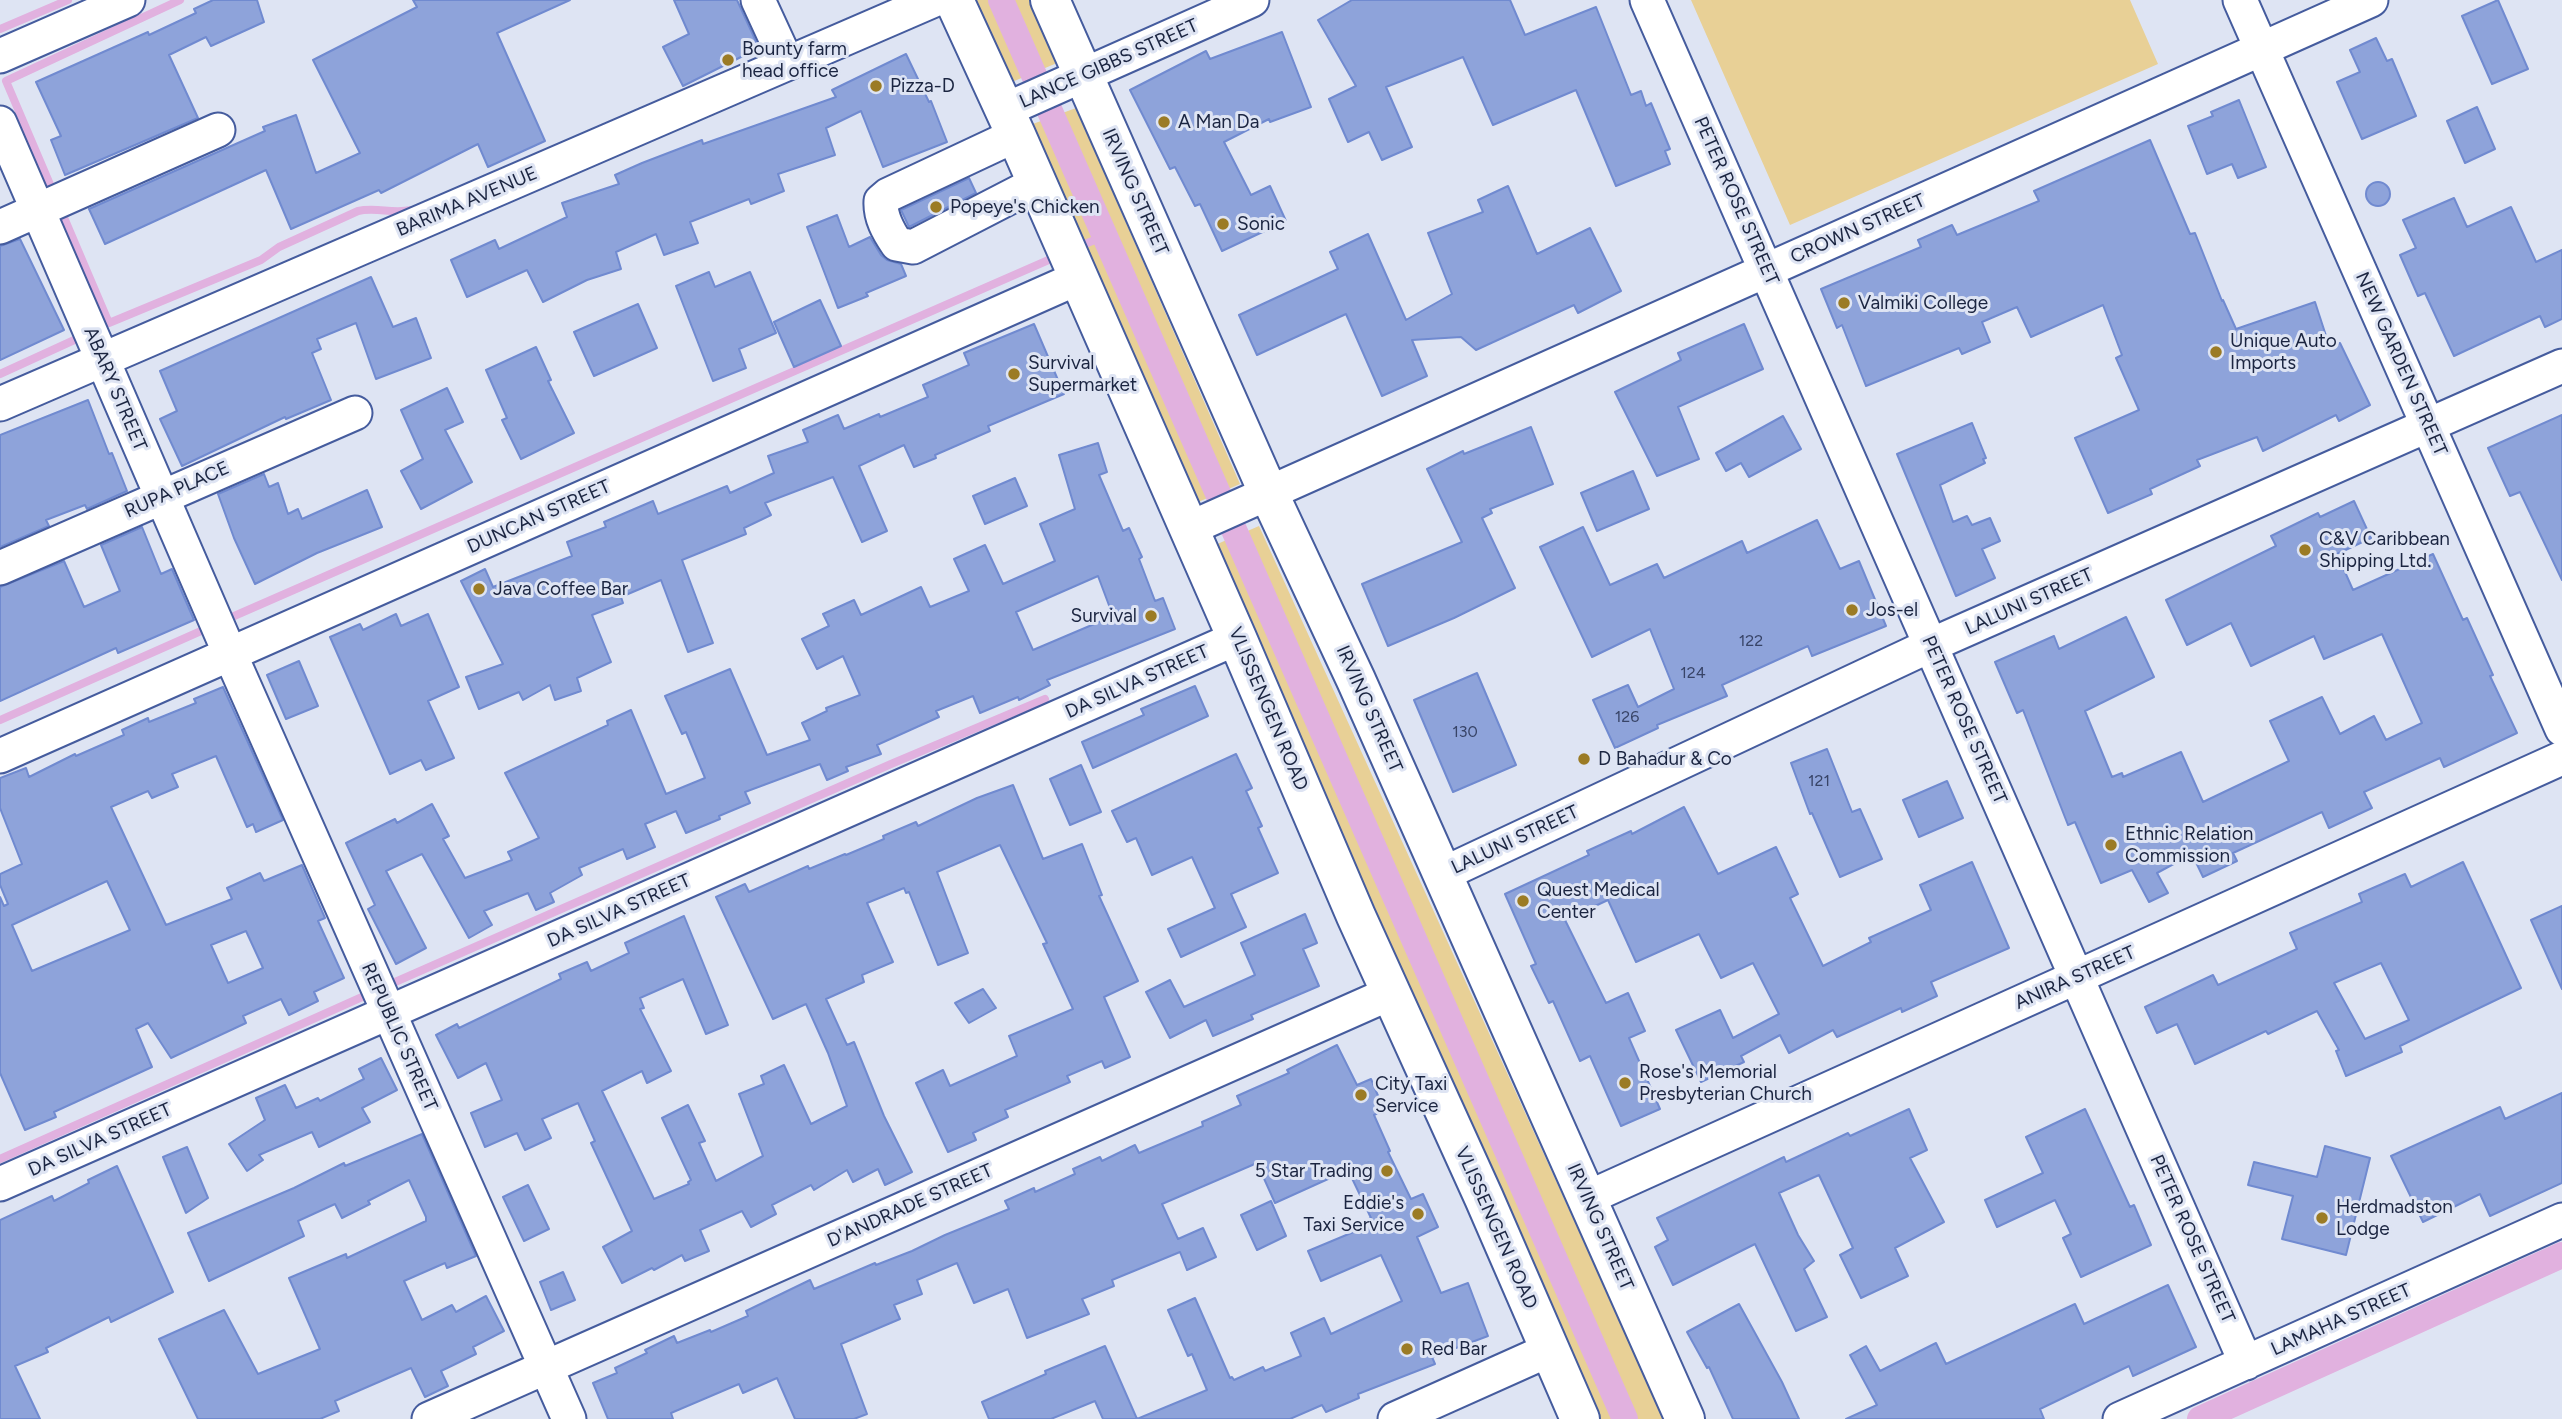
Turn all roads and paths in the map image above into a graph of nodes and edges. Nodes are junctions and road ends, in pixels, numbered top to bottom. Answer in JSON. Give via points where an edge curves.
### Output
{"nodes":[{"id":1,"x":128,"y":0,"type":"edge"},
{"id":2,"x":758,"y":0,"type":"edge"},
{"id":3,"x":934,"y":0,"type":"edge"},
{"id":4,"x":954,"y":0,"type":"edge"},
{"id":5,"x":1051,"y":0,"type":"edge"},
{"id":6,"x":1252,"y":0,"type":"edge"},
{"id":7,"x":1647,"y":0,"type":"edge"},
{"id":8,"x":2240,"y":0,"type":"edge"},
{"id":9,"x":2371,"y":0,"type":"edge"},
{"id":10,"x":2262,"y":49,"type":"junction"},
{"id":11,"x":0,"y":56,"type":"edge"},
{"id":12,"x":787,"y":64,"type":"junction"},
{"id":13,"x":1074,"y":80,"type":"junction"},
{"id":14,"x":1016,"y":115,"type":"junction"},
{"id":15,"x":0,"y":123,"type":"edge"},
{"id":16,"x":218,"y":130,"type":"dead end"},
{"id":17,"x":1037,"y":183,"type":"junction"},
{"id":18,"x":50,"y":205,"type":"junction"},
{"id":19,"x":0,"y":227,"type":"edge"},
{"id":20,"x":1766,"y":270,"type":"junction"},
{"id":21,"x":1078,"y":278,"type":"junction"},
{"id":22,"x":95,"y":344,"type":"junction"},
{"id":23,"x":2562,"y":366,"type":"edge"},
{"id":24,"x":0,"y":404,"type":"edge"},
{"id":25,"x":355,"y":413,"type":"dead end"},
{"id":26,"x":2429,"y":427,"type":"junction"},
{"id":27,"x":1259,"y":496,"type":"junction"},
{"id":28,"x":162,"y":497,"type":"junction"},
{"id":29,"x":1199,"y":523,"type":"junction"},
{"id":30,"x":0,"y":568,"type":"edge"},
{"id":31,"x":1237,"y":638,"type":"junction"},
{"id":32,"x":1931,"y":645,"type":"junction"},
{"id":33,"x":227,"y":648,"type":"junction"},
{"id":34,"x":2562,"y":729,"type":"edge"},
{"id":35,"x":0,"y":756,"type":"edge"},
{"id":36,"x":2562,"y":758,"type":"edge"},
{"id":37,"x":1443,"y":874,"type":"junction"},
{"id":38,"x":2077,"y":978,"type":"junction"},
{"id":39,"x":1391,"y":993,"type":"junction"},
{"id":40,"x":387,"y":1009,"type":"junction"},
{"id":41,"x":0,"y":1184,"type":"edge"},
{"id":42,"x":1587,"y":1198,"type":"junction"},
{"id":43,"x":2562,"y":1220,"type":"edge"},
{"id":44,"x":1549,"y":1350,"type":"junction"},
{"id":45,"x":2246,"y":1363,"type":"junction"},
{"id":46,"x":546,"y":1367,"type":"junction"},
{"id":47,"x":429,"y":1419,"type":"edge"},
{"id":48,"x":569,"y":1419,"type":"edge"},
{"id":49,"x":1395,"y":1419,"type":"edge"},
{"id":50,"x":1580,"y":1419,"type":"edge"},
{"id":51,"x":1685,"y":1419,"type":"edge"},
{"id":52,"x":2120,"y":1419,"type":"edge"}],
"edges":[{"from":1,"to":11,"type":"street"},
{"from":2,"to":12,"type":"street"},
{"from":3,"to":12,"type":"street","name":"BARIMA AVENUE"},
{"from":4,"to":14,"type":"main road","name":"VLISSENGEN ROAD"},
{"from":5,"to":13,"type":"main road","name":"IRVING STREET"},
{"from":6,"to":13,"type":"street","name":"LANCE GIBBS STREET"},
{"from":7,"to":20,"type":"street","name":"PETER ROSE STREET"},
{"from":8,"to":10,"type":"street","name":"NEW GARDEN STREET"},
{"from":9,"to":10,"type":"street","name":"CROWN STREET"},
{"from":10,"to":20,"type":"street","name":"CROWN STREET"},
{"from":10,"to":26,"type":"street","name":"NEW GARDEN STREET"},
{"from":12,"to":22,"type":"street","name":"BARIMA AVENUE"},
{"from":13,"to":14,"type":"street","name":"LANCE GIBBS STREET"},
{"from":13,"to":27,"type":"main road","name":"IRVING STREET"},
{"from":14,"to":17,"type":"main road","name":"VLISSENGEN ROAD"},
{"from":14,"to":17,"type":"street","name":"LANCE GIBBS STREET","via":[[888,195],[881,201],[880,211],[897,244],[913,247]]},
{"from":15,"to":18,"type":"street","name":"ABARY STREET"},
{"from":16,"to":18,"type":"street"},
{"from":17,"to":21,"type":"main road","name":"VLISSENGEN ROAD"},
{"from":18,"to":19,"type":"street"},
{"from":18,"to":22,"type":"street","name":"ABARY STREET"},
{"from":20,"to":27,"type":"street","name":"CROWN STREET"},
{"from":20,"to":32,"type":"street","name":"PETER ROSE STREET"},
{"from":21,"to":29,"type":"main road","name":"VLISSENGEN ROAD"},
{"from":21,"to":33,"type":"street","name":"DUNCAN STREET"},
{"from":22,"to":24,"type":"street","name":"BARIMA AVENUE"},
{"from":22,"to":28,"type":"street","name":"ABARY STREET"},
{"from":23,"to":26,"type":"street","name":"LALUNI STREET"},
{"from":25,"to":28,"type":"street","name":"RUPA PLACE"},
{"from":26,"to":32,"type":"street","name":"LALUNI STREET"},
{"from":26,"to":34,"type":"street","name":"NEW GARDEN STREET"},
{"from":27,"to":29,"type":"street","name":"CROWN STREET"},
{"from":27,"to":37,"type":"main road","name":"IRVING STREET","via":[[1356,680]]},
{"from":28,"to":30,"type":"street","name":"RUPA PLACE"},
{"from":28,"to":33,"type":"street","name":"ABARY STREET"},
{"from":29,"to":31,"type":"main road","name":"VLISSENGEN ROAD"},
{"from":31,"to":39,"type":"main road","name":"VLISSENGEN ROAD"},
{"from":31,"to":40,"type":"street","name":"DA SILVA STREET"},
{"from":32,"to":37,"type":"street","name":"LALUNI STREET"},
{"from":32,"to":38,"type":"street","name":"PETER ROSE STREET"},
{"from":33,"to":35,"type":"street","name":"DUNCAN STREET"},
{"from":33,"to":40,"type":"street","name":"REPUBLIC STREET"},
{"from":36,"to":38,"type":"street","name":"ANIRA STREET"},
{"from":37,"to":42,"type":"main road","name":"IRVING STREET"},
{"from":38,"to":42,"type":"street","name":"ANIRA STREET"},
{"from":38,"to":45,"type":"street","name":"PETER ROSE STREET"},
{"from":39,"to":44,"type":"main road","name":"VLISSENGEN ROAD"},
{"from":39,"to":46,"type":"street","name":"D'ANDRADE STREET"},
{"from":40,"to":41,"type":"street","name":"DA SILVA STREET"},
{"from":40,"to":46,"type":"street","name":"REPUBLIC STREET"},
{"from":42,"to":51,"type":"main road","name":"IRVING STREET"},
{"from":43,"to":45,"type":"street","name":"LAMAHA STREET"},
{"from":44,"to":49,"type":"street"},
{"from":44,"to":50,"type":"main road","name":"VLISSENGEN ROAD"},
{"from":45,"to":52,"type":"street","name":"LAMAHA STREET"},
{"from":46,"to":47,"type":"street","name":"D'ANDRADE STREET"},
{"from":46,"to":48,"type":"street","name":"REPUBLIC STREET"}]}
